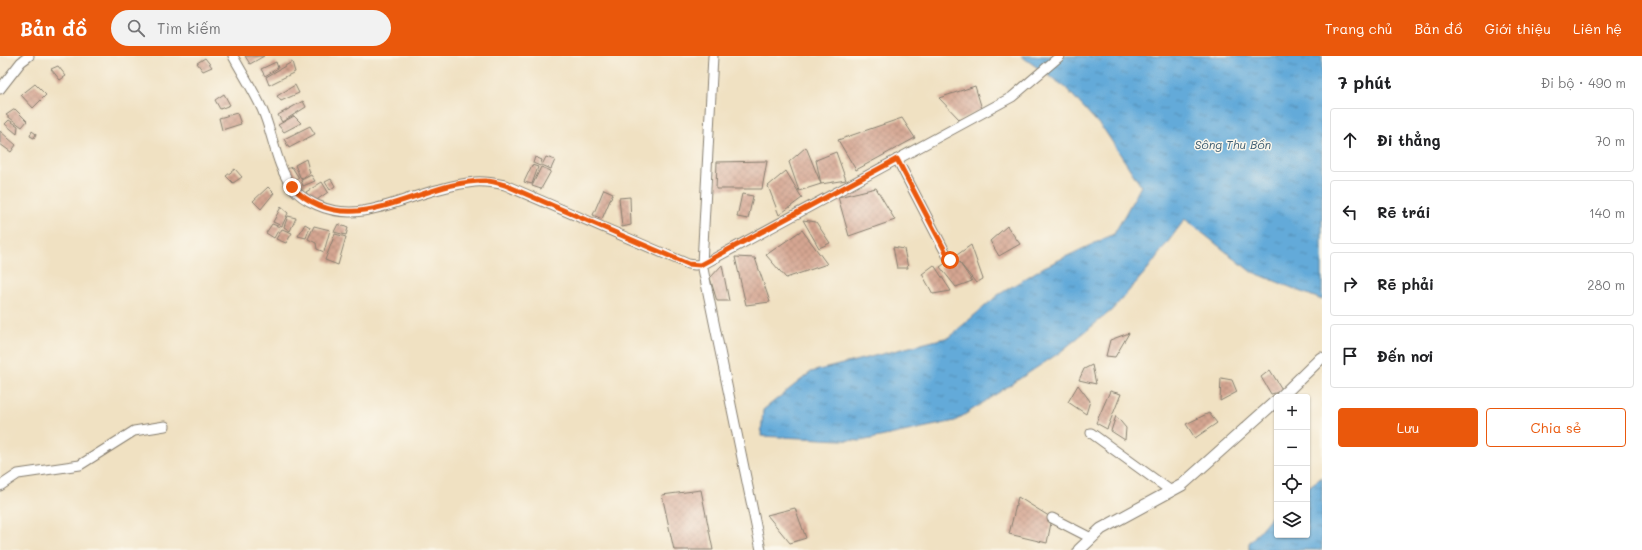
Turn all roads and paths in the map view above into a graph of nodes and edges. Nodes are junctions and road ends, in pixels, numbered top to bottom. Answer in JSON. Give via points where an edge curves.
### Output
{"nodes":[{"id":1,"x":29,"y":56,"type":"edge"},
{"id":2,"x":232,"y":56,"type":"edge"},
{"id":3,"x":713,"y":56,"type":"edge"},
{"id":4,"x":1060,"y":56,"type":"edge"},
{"id":5,"x":0,"y":90,"type":"edge"},
{"id":6,"x":897,"y":159,"type":"junction"},
{"id":7,"x":950,"y":260,"type":"dead end"},
{"id":8,"x":702,"y":264,"type":"junction"},
{"id":9,"x":1321,"y":358,"type":"edge"},
{"id":10,"x":1284,"y":394,"type":"edge"},
{"id":11,"x":1274,"y":403,"type":"edge"},
{"id":12,"x":165,"y":426,"type":"dead end"},
{"id":13,"x":1092,"y":432,"type":"dead end"},
{"id":14,"x":0,"y":486,"type":"edge"},
{"id":15,"x":1171,"y":491,"type":"junction"},
{"id":16,"x":1052,"y":518,"type":"dead end"},
{"id":17,"x":1091,"y":538,"type":"junction"},
{"id":18,"x":761,"y":550,"type":"edge"},
{"id":19,"x":1079,"y":550,"type":"edge"}],
"edges":[{"from":1,"to":5,"type":"street","via":[[21,62]]},
{"from":2,"to":8,"type":"street","via":[[262,108],[283,172],[292,187],[302,197],[326,209],[346,213],[360,212],[440,189],[489,181],[505,185],[688,264]]},
{"from":3,"to":8,"type":"street"},
{"from":4,"to":6,"type":"street","via":[[1012,97]]},
{"from":6,"to":7,"type":"street"},
{"from":6,"to":8,"type":"street"},
{"from":8,"to":18,"type":"street"},
{"from":9,"to":10,"type":"street"},
{"from":11,"to":15,"type":"street","via":[[1182,485]]},
{"from":12,"to":14,"type":"street","via":[[134,431],[80,466],[18,474]]},
{"from":13,"to":15,"type":"street"},
{"from":15,"to":17,"type":"street","via":[[1101,529]]},
{"from":16,"to":17,"type":"street"},
{"from":17,"to":19,"type":"street"}]}
